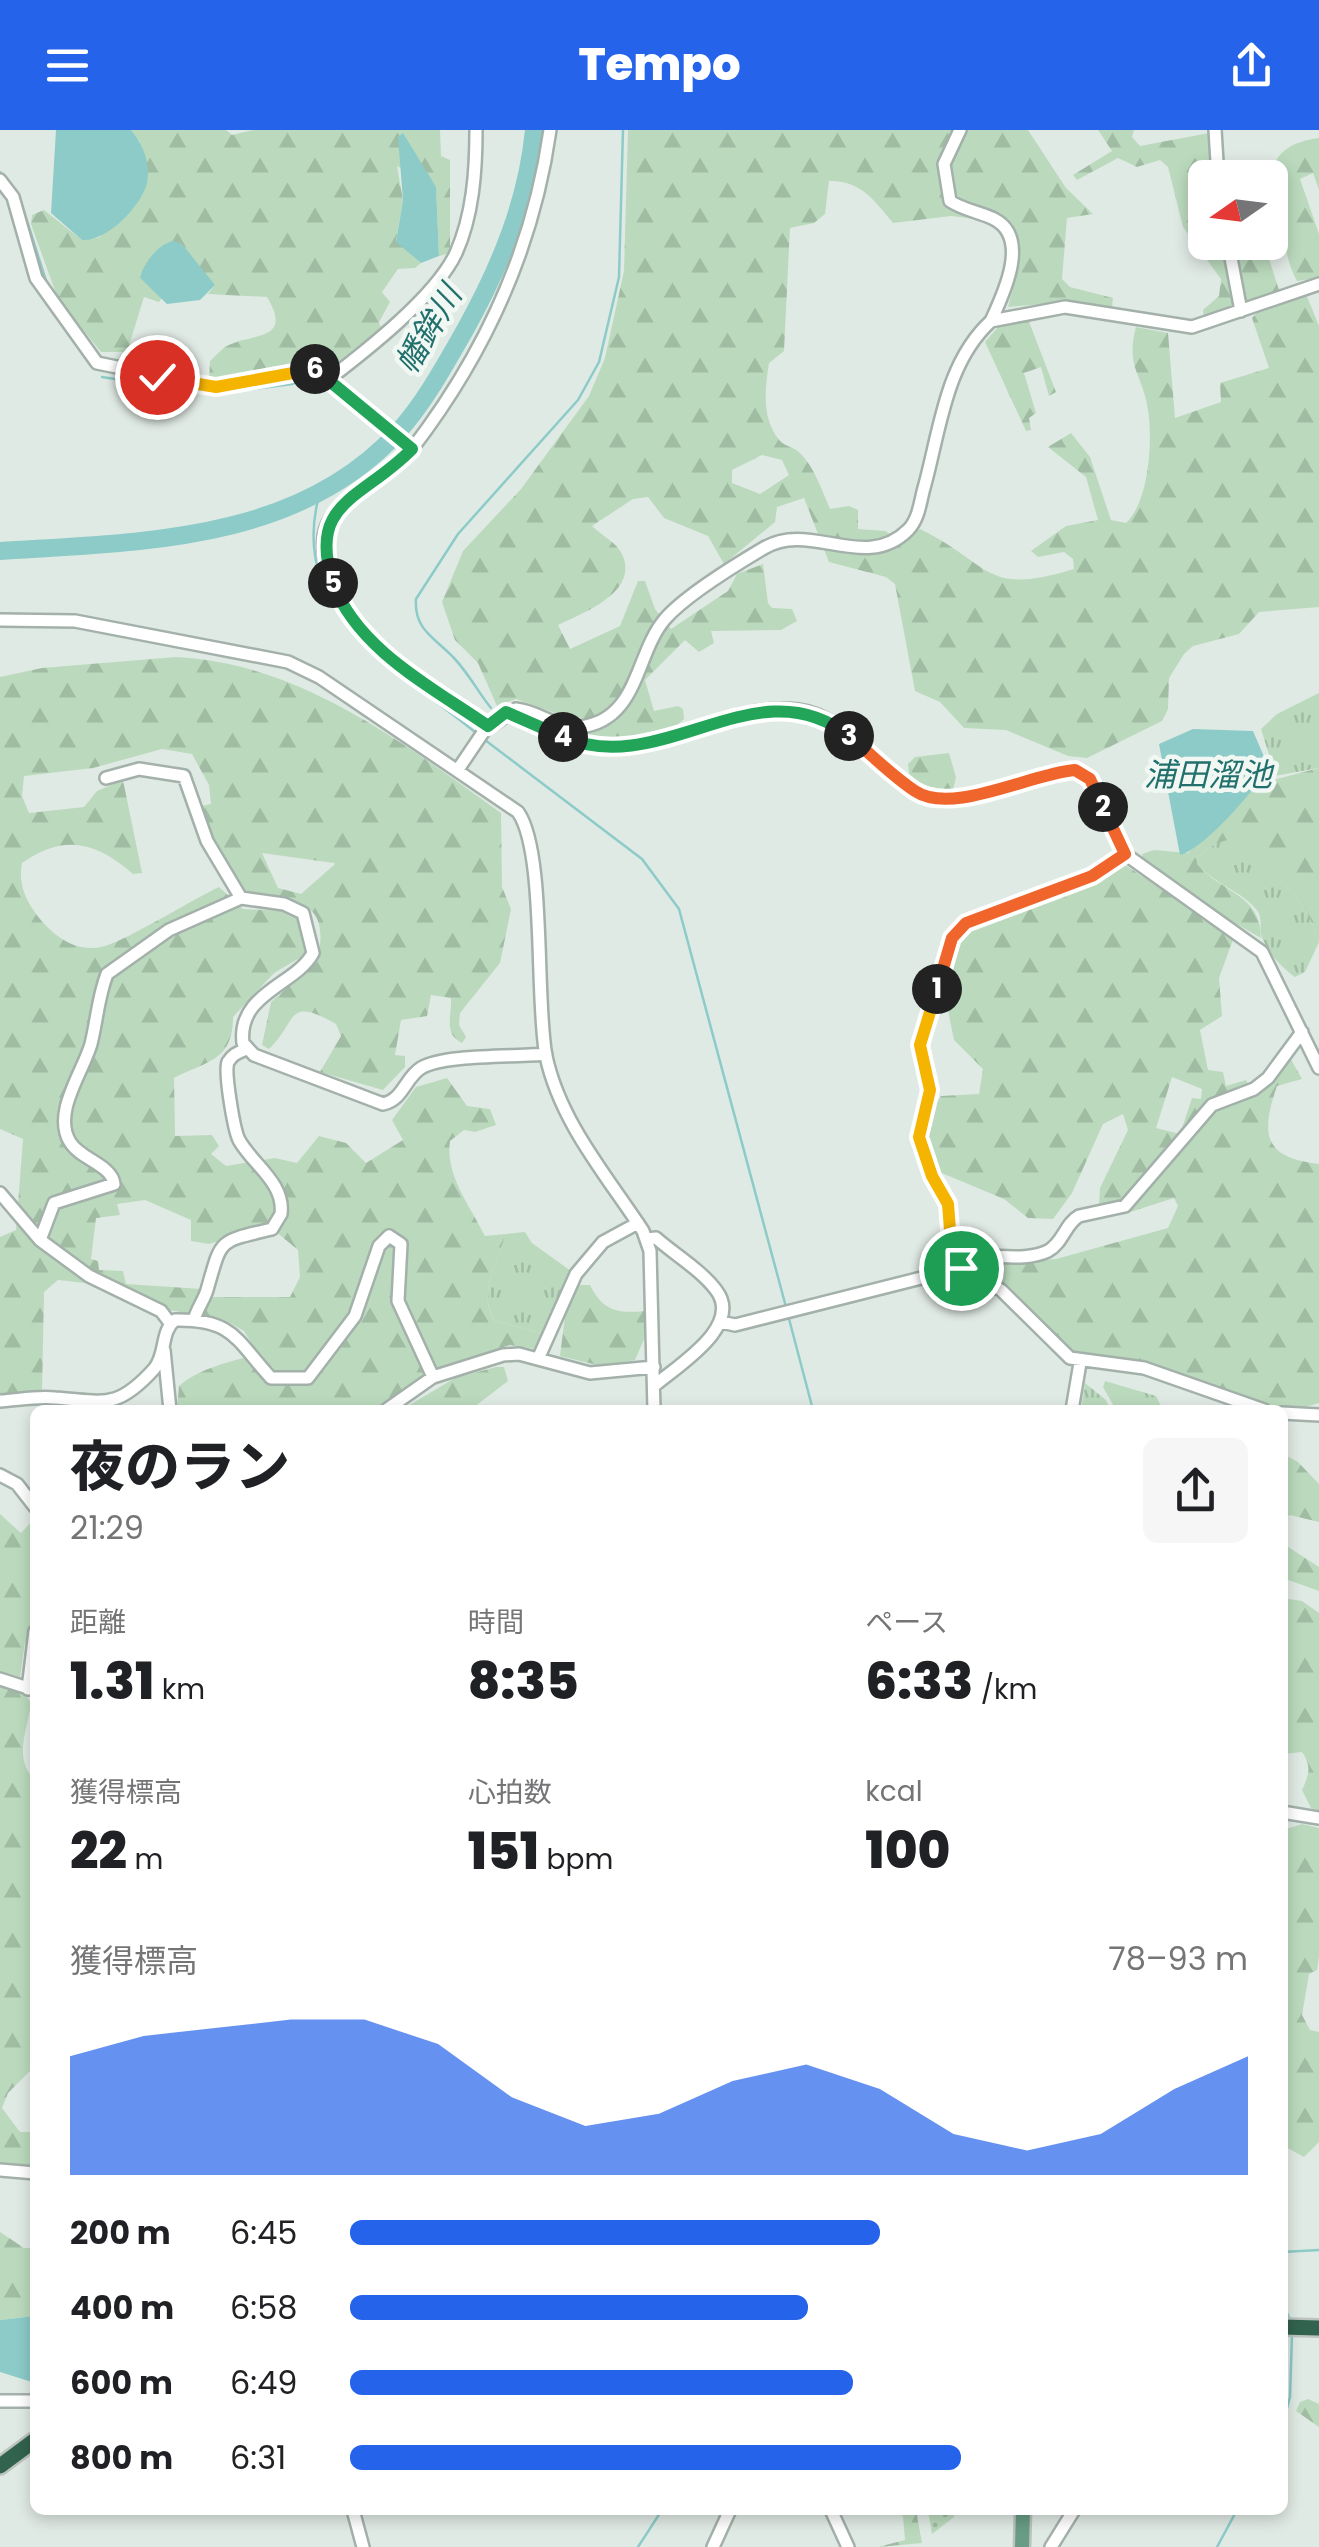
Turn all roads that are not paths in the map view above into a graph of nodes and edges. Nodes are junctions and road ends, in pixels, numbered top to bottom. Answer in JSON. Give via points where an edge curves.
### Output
{"nodes":[{"id":1,"x":476,"y":130,"type":"edge"},
{"id":2,"x":550,"y":130,"type":"edge"},
{"id":3,"x":960,"y":130,"type":"edge"},
{"id":4,"x":1215,"y":130,"type":"edge"},
{"id":5,"x":1217,"y":160,"type":"edge"},
{"id":6,"x":0,"y":180,"type":"edge"},
{"id":7,"x":1231,"y":260,"type":"edge"},
{"id":8,"x":1319,"y":284,"type":"edge"},
{"id":9,"x":1241,"y":312,"type":"junction"},
{"id":10,"x":991,"y":321,"type":"junction"},
{"id":11,"x":329,"y":380,"type":"junction"},
{"id":12,"x":410,"y":448,"type":"junction"},
{"id":13,"x":0,"y":620,"type":"edge"},
{"id":14,"x":506,"y":712,"type":"junction"},
{"id":15,"x":483,"y":733,"type":"junction"},
{"id":16,"x":459,"y":768,"type":"junction"},
{"id":17,"x":106,"y":778,"type":"dead end"},
{"id":18,"x":1125,"y":854,"type":"junction"},
{"id":19,"x":241,"y":898,"type":"junction"},
{"id":20,"x":1302,"y":1032,"type":"junction"},
{"id":21,"x":247,"y":1048,"type":"junction"},
{"id":22,"x":546,"y":1054,"type":"junction"},
{"id":23,"x":1319,"y":1068,"type":"edge"},
{"id":24,"x":0,"y":1193,"type":"edge"},
{"id":25,"x":638,"y":1224,"type":"junction"},
{"id":26,"x":646,"y":1238,"type":"junction"},
{"id":27,"x":40,"y":1240,"type":"junction"},
{"id":28,"x":953,"y":1265,"type":"junction"},
{"id":29,"x":194,"y":1320,"type":"junction"},
{"id":30,"x":721,"y":1322,"type":"junction"},
{"id":31,"x":170,"y":1323,"type":"junction"},
{"id":32,"x":164,"y":1349,"type":"junction"},
{"id":33,"x":538,"y":1359,"type":"junction"},
{"id":34,"x":1080,"y":1363,"type":"junction"},
{"id":35,"x":654,"y":1367,"type":"junction"},
{"id":36,"x":433,"y":1377,"type":"junction"},
{"id":37,"x":654,"y":1386,"type":"junction"},
{"id":38,"x":0,"y":1402,"type":"edge"},
{"id":39,"x":170,"y":1405,"type":"edge"},
{"id":40,"x":393,"y":1405,"type":"edge"},
{"id":41,"x":654,"y":1405,"type":"edge"},
{"id":42,"x":1073,"y":1405,"type":"edge"},
{"id":43,"x":1250,"y":1405,"type":"edge"},
{"id":44,"x":1288,"y":1413,"type":"edge"},
{"id":45,"x":1319,"y":1414,"type":"edge"},
{"id":46,"x":0,"y":1475,"type":"edge"},
{"id":47,"x":30,"y":1501,"type":"edge"},
{"id":48,"x":0,"y":1679,"type":"edge"},
{"id":49,"x":30,"y":1689,"type":"edge"},
{"id":50,"x":1288,"y":1813,"type":"edge"},
{"id":51,"x":1319,"y":1818,"type":"edge"},
{"id":52,"x":0,"y":2170,"type":"edge"},
{"id":53,"x":30,"y":2173,"type":"edge"},
{"id":54,"x":1288,"y":2328,"type":"edge"},
{"id":55,"x":1319,"y":2328,"type":"edge"},
{"id":56,"x":30,"y":2401,"type":"edge"},
{"id":57,"x":0,"y":2402,"type":"edge"},
{"id":58,"x":30,"y":2444,"type":"edge"},
{"id":59,"x":0,"y":2466,"type":"edge"},
{"id":60,"x":354,"y":2515,"type":"edge"},
{"id":61,"x":728,"y":2515,"type":"edge"},
{"id":62,"x":833,"y":2515,"type":"edge"},
{"id":63,"x":1023,"y":2515,"type":"edge"},
{"id":64,"x":1071,"y":2515,"type":"edge"},
{"id":65,"x":363,"y":2547,"type":"edge"},
{"id":66,"x":713,"y":2547,"type":"edge"},
{"id":67,"x":848,"y":2547,"type":"edge"},
{"id":68,"x":1022,"y":2547,"type":"edge"},
{"id":69,"x":1051,"y":2547,"type":"edge"}],
"edges":[{"from":1,"to":11,"type":"street","via":[[476,178],[455,255],[402,317]]},
{"from":2,"to":12,"type":"street","via":[[526,241],[506,294],[456,388]]},
{"from":3,"to":10,"type":"street","via":[[944,164],[950,201],[995,220],[1012,245],[1005,292]]},
{"from":4,"to":5,"type":"street"},
{"from":6,"to":11,"type":"street","via":[[13,197],[36,278],[97,363],[216,387],[310,369]]},
{"from":7,"to":9,"type":"street"},
{"from":8,"to":9,"type":"street"},
{"from":9,"to":10,"type":"street","via":[[1192,327],[1064,307]]},
{"from":10,"to":14,"type":"street","via":[[962,357],[909,530],[859,549],[793,537],[766,546],[666,618],[626,699],[600,721],[568,727],[524,709]]},
{"from":11,"to":12,"type":"street"},
{"from":12,"to":15,"type":"street","via":[[388,474],[334,514],[324,532],[326,562],[341,605],[368,638]]},
{"from":13,"to":16,"type":"street","via":[[74,621],[288,662]]},
{"from":14,"to":15,"type":"street"},
{"from":14,"to":18,"type":"street","via":[[567,740],[604,748],[654,742],[756,712],[800,710],[832,723],[916,792],[941,800],[1075,770],[1095,788]]},
{"from":15,"to":16,"type":"street"},
{"from":16,"to":22,"type":"street","via":[[510,804],[528,831]]},
{"from":17,"to":19,"type":"street","via":[[139,769],[184,776],[207,841]]},
{"from":18,"to":20,"type":"street","via":[[1262,952]]},
{"from":18,"to":28,"type":"street","via":[[1092,876],[966,923],[952,938],[920,1045],[930,1090],[919,1137],[948,1204]]},
{"from":19,"to":21,"type":"street","via":[[297,908],[314,943],[309,961],[269,990],[246,1019]]},
{"from":19,"to":27,"type":"street","via":[[169,930],[108,974],[65,1128],[80,1154],[110,1173],[114,1184],[54,1203]]},
{"from":20,"to":23,"type":"street"},
{"from":20,"to":28,"type":"street","via":[[1268,1078],[1212,1106],[1124,1206],[1080,1216],[1040,1253],[964,1256]]},
{"from":21,"to":22,"type":"street","via":[[383,1104],[396,1100],[431,1063]]},
{"from":21,"to":29,"type":"street","via":[[227,1069],[234,1126],[276,1189],[282,1214],[272,1230],[234,1238],[213,1256]]},
{"from":22,"to":25,"type":"street","via":[[570,1119]]},
{"from":24,"to":27,"type":"street"},
{"from":25,"to":26,"type":"street"},
{"from":25,"to":33,"type":"street","via":[[603,1242],[576,1274]]},
{"from":26,"to":30,"type":"street","via":[[656,1238],[715,1288]]},
{"from":26,"to":35,"type":"street"},
{"from":27,"to":31,"type":"street","via":[[89,1276],[161,1311]]},
{"from":28,"to":30,"type":"street","via":[[787,1312]]},
{"from":28,"to":34,"type":"street","via":[[1001,1290]]},
{"from":29,"to":31,"type":"street"},
{"from":29,"to":36,"type":"street","via":[[232,1332],[271,1378],[308,1378],[355,1316],[379,1246],[390,1236],[403,1256],[398,1302]]},
{"from":30,"to":37,"type":"street"},
{"from":31,"to":32,"type":"street"},
{"from":32,"to":38,"type":"street","via":[[154,1369],[112,1401]]},
{"from":32,"to":39,"type":"street"},
{"from":33,"to":35,"type":"street","via":[[590,1373]]},
{"from":33,"to":36,"type":"street","via":[[503,1355]]},
{"from":34,"to":42,"type":"street"},
{"from":34,"to":43,"type":"street","via":[[1144,1368]]},
{"from":35,"to":37,"type":"street"},
{"from":36,"to":40,"type":"street"},
{"from":37,"to":41,"type":"street"},
{"from":44,"to":45,"type":"street"},
{"from":46,"to":47,"type":"street"},
{"from":48,"to":49,"type":"street"},
{"from":50,"to":51,"type":"street"},
{"from":52,"to":53,"type":"street"},
{"from":54,"to":55,"type":"highway"},
{"from":56,"to":57,"type":"street"},
{"from":58,"to":59,"type":"highway"},
{"from":60,"to":65,"type":"street"},
{"from":61,"to":66,"type":"street"},
{"from":62,"to":67,"type":"street"},
{"from":63,"to":68,"type":"main road"},
{"from":64,"to":69,"type":"street"}]}
